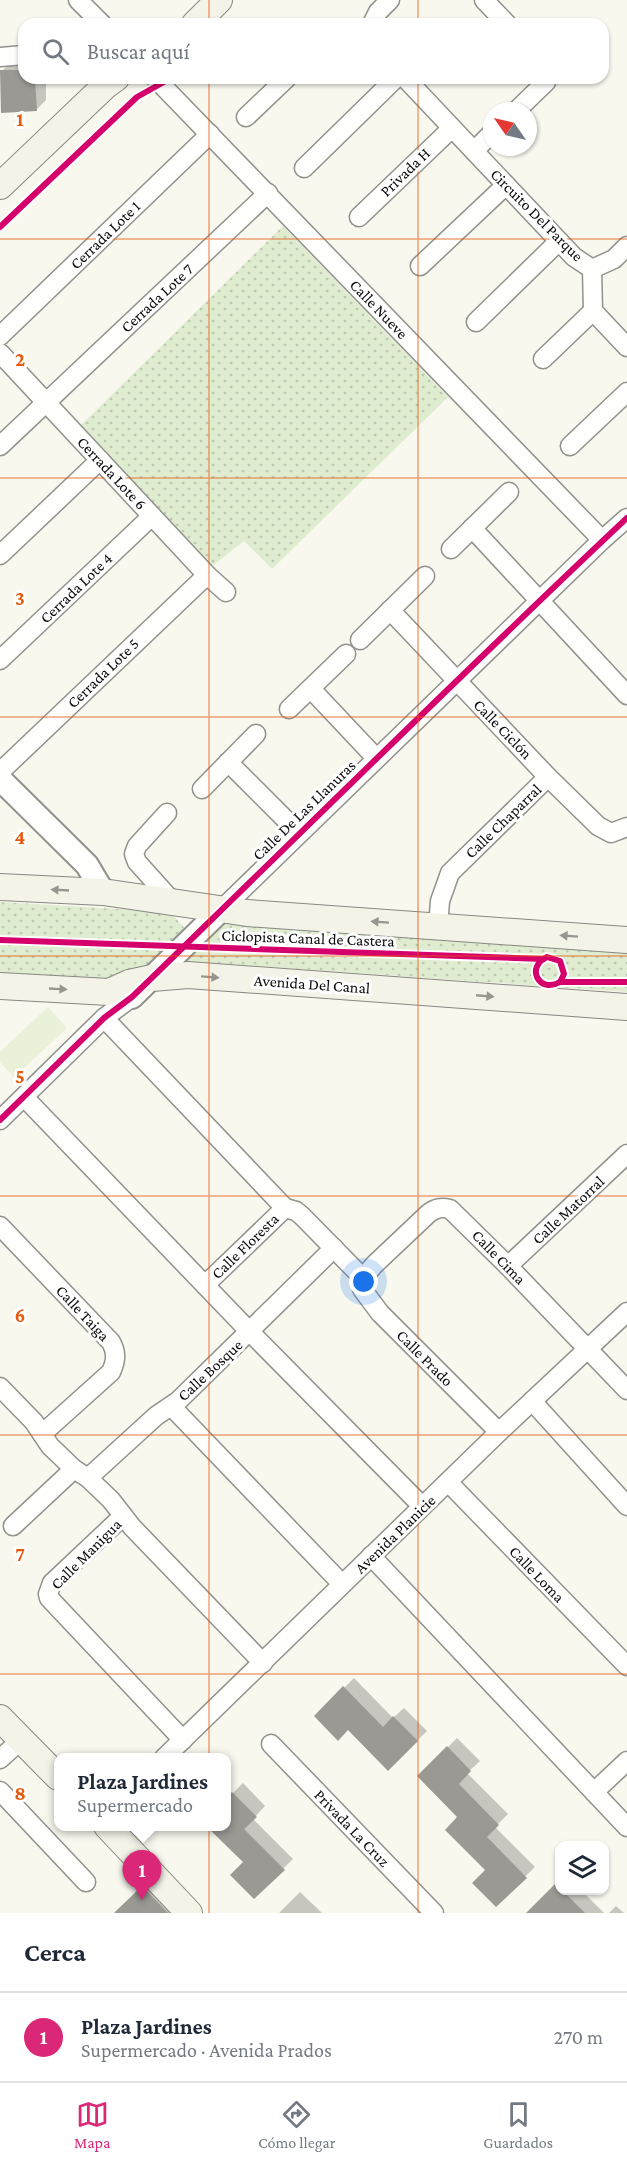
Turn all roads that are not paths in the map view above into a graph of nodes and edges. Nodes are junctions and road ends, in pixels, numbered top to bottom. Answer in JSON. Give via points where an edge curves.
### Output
{"nodes":[{"id":1,"x":219,"y":0,"type":"edge"},
{"id":2,"x":390,"y":0,"type":"edge"},
{"id":3,"x":484,"y":0,"type":"edge"},
{"id":4,"x":201,"y":18,"type":"edge"},
{"id":5,"x":375,"y":18,"type":"edge"},
{"id":6,"x":501,"y":18,"type":"edge"},
{"id":7,"x":18,"y":56,"type":"edge"},
{"id":8,"x":0,"y":57,"type":"edge"},
{"id":9,"x":108,"y":84,"type":"edge"},
{"id":10,"x":162,"y":84,"type":"edge"},
{"id":11,"x":281,"y":84,"type":"edge"},
{"id":12,"x":390,"y":84,"type":"edge"},
{"id":13,"x":411,"y":84,"type":"edge"},
{"id":14,"x":544,"y":84,"type":"edge"},
{"id":15,"x":525,"y":102,"type":"edge"},
{"id":16,"x":246,"y":117,"type":"dead end"},
{"id":17,"x":452,"y":128,"type":"junction"},
{"id":18,"x":210,"y":134,"type":"junction"},
{"id":19,"x":483,"y":142,"type":"edge"},
{"id":20,"x":474,"y":151,"type":"junction"},
{"id":21,"x":304,"y":168,"type":"dead end"},
{"id":22,"x":506,"y":185,"type":"junction"},
{"id":23,"x":0,"y":186,"type":"edge"},
{"id":24,"x":268,"y":193,"type":"junction"},
{"id":25,"x":359,"y":217,"type":"dead end"},
{"id":26,"x":559,"y":241,"type":"junction"},
{"id":27,"x":627,"y":246,"type":"edge"},
{"id":28,"x":420,"y":267,"type":"dead end"},
{"id":29,"x":592,"y":269,"type":"junction"},
{"id":30,"x":593,"y":311,"type":"junction"},
{"id":31,"x":476,"y":322,"type":"dead end"},
{"id":32,"x":0,"y":336,"type":"edge"},
{"id":33,"x":627,"y":348,"type":"edge"},
{"id":34,"x":0,"y":352,"type":"edge"},
{"id":35,"x":543,"y":359,"type":"dead end"},
{"id":36,"x":627,"y":392,"type":"edge"},
{"id":37,"x":46,"y":402,"type":"junction"},
{"id":38,"x":0,"y":446,"type":"edge"},
{"id":39,"x":570,"y":446,"type":"dead end"},
{"id":40,"x":100,"y":460,"type":"junction"},
{"id":41,"x":509,"y":492,"type":"dead end"},
{"id":42,"x":152,"y":516,"type":"junction"},
{"id":43,"x":625,"y":526,"type":"edge"},
{"id":44,"x":472,"y":528,"type":"junction"},
{"id":45,"x":602,"y":540,"type":"junction"},
{"id":46,"x":451,"y":549,"type":"dead end"},
{"id":47,"x":0,"y":555,"type":"edge"},
{"id":48,"x":207,"y":574,"type":"junction"},
{"id":49,"x":425,"y":576,"type":"dead end"},
{"id":50,"x":226,"y":592,"type":"dead end"},
{"id":51,"x":541,"y":601,"type":"junction"},
{"id":52,"x":390,"y":610,"type":"junction"},
{"id":53,"x":360,"y":640,"type":"dead end"},
{"id":54,"x":346,"y":654,"type":"dead end"},
{"id":55,"x":0,"y":660,"type":"edge"},
{"id":56,"x":457,"y":680,"type":"junction"},
{"id":57,"x":311,"y":689,"type":"junction"},
{"id":58,"x":627,"y":694,"type":"edge"},
{"id":59,"x":289,"y":709,"type":"dead end"},
{"id":60,"x":256,"y":734,"type":"dead end"},
{"id":61,"x":376,"y":758,"type":"junction"},
{"id":62,"x":228,"y":762,"type":"junction"},
{"id":63,"x":0,"y":772,"type":"edge"},
{"id":64,"x":548,"y":777,"type":"junction"},
{"id":65,"x":0,"y":779,"type":"edge"},
{"id":66,"x":202,"y":789,"type":"dead end"},
{"id":67,"x":167,"y":813,"type":"dead end"},
{"id":68,"x":627,"y":827,"type":"edge"},
{"id":69,"x":298,"y":833,"type":"junction"},
{"id":70,"x":0,"y":887,"type":"edge"},
{"id":71,"x":103,"y":892,"type":"junction"},
{"id":72,"x":173,"y":902,"type":"junction"},
{"id":73,"x":223,"y":908,"type":"junction"},
{"id":74,"x":438,"y":927,"type":"junction"},
{"id":75,"x":627,"y":940,"type":"edge"},
{"id":76,"x":152,"y":978,"type":"junction"},
{"id":77,"x":0,"y":986,"type":"edge"},
{"id":78,"x":132,"y":997,"type":"joint"},
{"id":79,"x":627,"y":1007,"type":"edge"},
{"id":80,"x":104,"y":1018,"type":"junction"},
{"id":81,"x":24,"y":1097,"type":"junction"},
{"id":82,"x":0,"y":1120,"type":"edge"},
{"id":83,"x":627,"y":1154,"type":"edge"},
{"id":84,"x":285,"y":1208,"type":"junction"},
{"id":85,"x":0,"y":1226,"type":"edge"},
{"id":86,"x":334,"y":1248,"type":"junction"},
{"id":87,"x":508,"y":1266,"type":"junction"},
{"id":88,"x":363,"y":1278,"type":"junction"},
{"id":89,"x":205,"y":1285,"type":"junction"},
{"id":90,"x":627,"y":1312,"type":"edge"},
{"id":91,"x":250,"y":1332,"type":"junction"},
{"id":92,"x":588,"y":1348,"type":"junction"},
{"id":93,"x":0,"y":1387,"type":"edge"},
{"id":94,"x":627,"y":1390,"type":"edge"},
{"id":95,"x":532,"y":1401,"type":"junction"},
{"id":96,"x":171,"y":1406,"type":"junction"},
{"id":97,"x":499,"y":1432,"type":"junction"},
{"id":98,"x":42,"y":1434,"type":"junction"},
{"id":99,"x":81,"y":1473,"type":"junction"},
{"id":100,"x":448,"y":1482,"type":"junction"},
{"id":101,"x":422,"y":1506,"type":"junction"},
{"id":102,"x":627,"y":1506,"type":"edge"},
{"id":103,"x":123,"y":1516,"type":"junction"},
{"id":104,"x":13,"y":1526,"type":"dead end"},
{"id":105,"x":371,"y":1556,"type":"junction"},
{"id":106,"x":342,"y":1584,"type":"junction"},
{"id":107,"x":263,"y":1663,"type":"junction"},
{"id":108,"x":627,"y":1666,"type":"edge"},
{"id":109,"x":0,"y":1718,"type":"edge"},
{"id":110,"x":21,"y":1740,"type":"junction"},
{"id":111,"x":183,"y":1740,"type":"junction"},
{"id":112,"x":270,"y":1744,"type":"dead end"},
{"id":113,"x":169,"y":1753,"type":"edge"},
{"id":114,"x":0,"y":1759,"type":"edge"},
{"id":115,"x":627,"y":1761,"type":"edge"},
{"id":116,"x":54,"y":1773,"type":"edge"},
{"id":117,"x":0,"y":1791,"type":"edge"},
{"id":118,"x":594,"y":1792,"type":"junction"},
{"id":119,"x":627,"y":1827,"type":"edge"},
{"id":120,"x":111,"y":1831,"type":"edge"},
{"id":121,"x":86,"y":1882,"type":"dead end"},
{"id":122,"x":189,"y":1913,"type":"edge"},
{"id":123,"x":434,"y":1913,"type":"edge"}],
"edges":[{"from":1,"to":4,"type":"main road"},
{"from":2,"to":5,"type":"street"},
{"from":3,"to":6,"type":"street"},
{"from":7,"to":8,"type":"street"},
{"from":9,"to":23,"type":"main road"},
{"from":10,"to":18,"type":"street","name":"Calle Nueve"},
{"from":11,"to":16,"type":"street"},
{"from":12,"to":21,"type":"street"},
{"from":13,"to":17,"type":"street","name":"Circuito Del Parque"},
{"from":14,"to":15,"type":"street"},
{"from":17,"to":20,"type":"street","name":"Circuito Del Parque"},
{"from":17,"to":25,"type":"street","name":"Privada H"},
{"from":18,"to":24,"type":"street","name":"Calle Nueve"},
{"from":18,"to":32,"type":"street","name":"Cerrada Lote 1"},
{"from":19,"to":20,"type":"street"},
{"from":20,"to":22,"type":"street","name":"Circuito Del Parque"},
{"from":22,"to":26,"type":"street","name":"Circuito Del Parque"},
{"from":22,"to":28,"type":"street"},
{"from":24,"to":37,"type":"street","name":"Cerrada Lote 7"},
{"from":24,"to":45,"type":"street","name":"Calle Nueve"},
{"from":26,"to":29,"type":"street","name":"Circuito Del Parque"},
{"from":26,"to":31,"type":"street"},
{"from":27,"to":29,"type":"street","name":"Circuito Del Parque","via":[[614,259]]},
{"from":29,"to":30,"type":"street"},
{"from":30,"to":33,"type":"street"},
{"from":30,"to":35,"type":"street"},
{"from":34,"to":37,"type":"street","name":"Cerrada Lote 6"},
{"from":36,"to":39,"type":"street"},
{"from":37,"to":38,"type":"street","name":"Cerrada Lote 7"},
{"from":37,"to":40,"type":"street","name":"Cerrada Lote 6"},
{"from":40,"to":42,"type":"street","name":"Cerrada Lote 6"},
{"from":40,"to":47,"type":"street"},
{"from":41,"to":44,"type":"street"},
{"from":42,"to":48,"type":"street","name":"Cerrada Lote 6"},
{"from":42,"to":55,"type":"street","name":"Cerrada Lote 4"},
{"from":43,"to":45,"type":"street","name":"Calle De Las Llanuras"},
{"from":44,"to":46,"type":"street"},
{"from":44,"to":51,"type":"street"},
{"from":45,"to":51,"type":"street","name":"Calle De Las Llanuras"},
{"from":48,"to":50,"type":"street","name":"Cerrada Lote 6"},
{"from":48,"to":63,"type":"street","name":"Cerrada Lote 5"},
{"from":49,"to":52,"type":"street"},
{"from":51,"to":56,"type":"street","name":"Calle De Las Llanuras"},
{"from":51,"to":58,"type":"street"},
{"from":52,"to":53,"type":"street"},
{"from":52,"to":56,"type":"street","name":"Calle Ciclón"},
{"from":54,"to":57,"type":"street"},
{"from":56,"to":61,"type":"street","name":"Calle De Las Llanuras"},
{"from":56,"to":64,"type":"street","name":"Calle Ciclón"},
{"from":57,"to":59,"type":"street"},
{"from":57,"to":61,"type":"street"},
{"from":60,"to":62,"type":"street"},
{"from":61,"to":69,"type":"street","name":"Calle De Las Llanuras"},
{"from":62,"to":66,"type":"street"},
{"from":62,"to":69,"type":"street"},
{"from":64,"to":68,"type":"street","name":"Calle Chaparral","via":[[604,830],[611,833]]},
{"from":64,"to":74,"type":"street","name":"Calle Chaparral","via":[[450,873],[440,901]]},
{"from":65,"to":71,"type":"street","via":[[87,865]]},
{"from":67,"to":72,"type":"street","via":[[134,854]]},
{"from":69,"to":73,"type":"street","name":"Calle De Las Llanuras"},
{"from":71,"to":70,"type":"main road","one_way":true},
{"from":71,"to":72,"type":"main road"},
{"from":72,"to":73,"type":"main road"},
{"from":74,"to":73,"type":"main road","one_way":true},
{"from":73,"to":76,"type":"street","name":"Calle De Las Llanuras"},
{"from":75,"to":74,"type":"main road","one_way":true},
{"from":77,"to":76,"type":"main road","name":"Avenida Del Canal","one_way":true,"via":[[109,992],[129,982]]},
{"from":76,"to":78,"type":"street","name":"Calle De Las Llanuras"},
{"from":76,"to":79,"type":"main road","name":"Avenida Del Canal","one_way":true,"via":[[188,975]]},
{"from":78,"to":80,"type":"street","name":"Calle De Las Llanuras"},
{"from":80,"to":81,"type":"street","name":"Calle De Las Llanuras"},
{"from":80,"to":84,"type":"street","name":"Calle Floresta"},
{"from":81,"to":82,"type":"street","name":"Calle De Las Llanuras"},
{"from":81,"to":89,"type":"street","name":"Calle Floresta"},
{"from":83,"to":87,"type":"street","name":"Calle Matorral"},
{"from":84,"to":86,"type":"street","via":[[296,1211]]},
{"from":84,"to":89,"type":"street","name":"Calle Floresta"},
{"from":85,"to":98,"type":"street","name":"Calle Taiga","via":[[115,1350],[111,1372]]},
{"from":86,"to":88,"type":"street"},
{"from":86,"to":91,"type":"street"},
{"from":87,"to":88,"type":"street","name":"Calle Cima","via":[[457,1214],[443,1207],[429,1213]]},
{"from":87,"to":92,"type":"street","name":"Calle Cima"},
{"from":88,"to":97,"type":"street","name":"Calle Prado","via":[[362,1289],[380,1312]]},
{"from":89,"to":91,"type":"street"},
{"from":90,"to":92,"type":"street","name":"Avenida Planicie"},
{"from":91,"to":96,"type":"street","name":"Calle Bosque"},
{"from":91,"to":101,"type":"street","name":"Calle Bosque"},
{"from":92,"to":94,"type":"street","name":"Calle Cima"},
{"from":92,"to":95,"type":"street","name":"Avenida Planicie"},
{"from":93,"to":98,"type":"street"},
{"from":95,"to":97,"type":"street","name":"Avenida Planicie"},
{"from":95,"to":102,"type":"street"},
{"from":96,"to":99,"type":"street"},
{"from":96,"to":106,"type":"street","name":"Calle Bosque"},
{"from":97,"to":100,"type":"street","name":"Avenida Planicie"},
{"from":98,"to":99,"type":"street"},
{"from":99,"to":103,"type":"street"},
{"from":99,"to":104,"type":"street"},
{"from":100,"to":101,"type":"street","name":"Avenida Planicie"},
{"from":100,"to":108,"type":"street","name":"Calle Loma"},
{"from":101,"to":105,"type":"street","name":"Avenida Planicie"},
{"from":103,"to":107,"type":"street","name":"Calle Manigua"},
{"from":103,"to":111,"type":"street","name":"Calle Manigua","via":[[52,1583],[49,1598]]},
{"from":105,"to":106,"type":"street","name":"Avenida Planicie"},
{"from":105,"to":118,"type":"street"},
{"from":106,"to":107,"type":"street","name":"Avenida Planicie"},
{"from":107,"to":111,"type":"street","name":"Avenida Planicie"},
{"from":109,"to":110,"type":"main road"},
{"from":110,"to":114,"type":"street"},
{"from":110,"to":116,"type":"main road"},
{"from":111,"to":113,"type":"street","name":"Avenida Planicie"},
{"from":112,"to":123,"type":"street","name":"Privada La Cruz"},
{"from":115,"to":118,"type":"street"},
{"from":117,"to":121,"type":"street"},
{"from":118,"to":119,"type":"street"},
{"from":120,"to":122,"type":"main road"}]}
